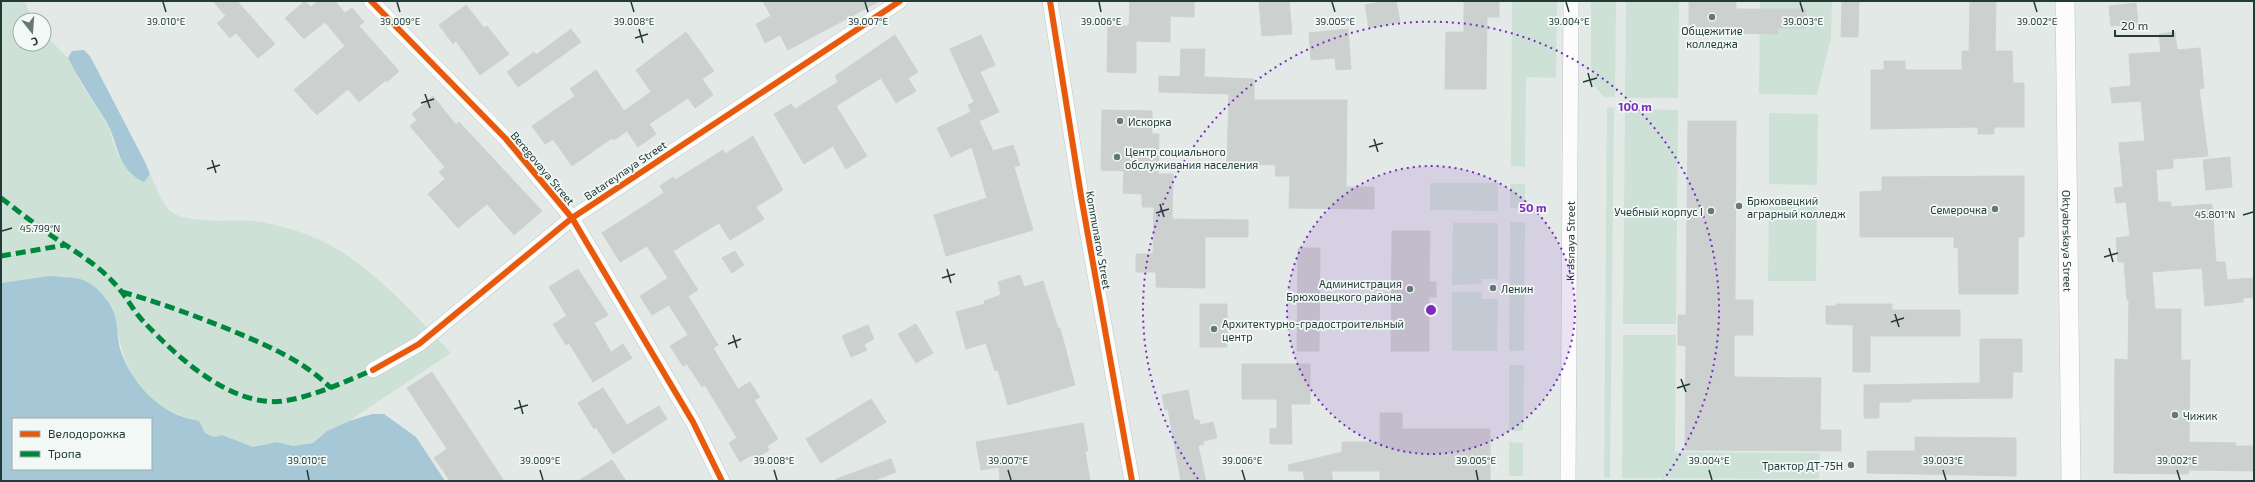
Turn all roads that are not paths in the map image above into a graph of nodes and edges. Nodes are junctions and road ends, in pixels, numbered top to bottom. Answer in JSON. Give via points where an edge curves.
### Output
{"nodes":[{"id":1,"x":371,"y":1,"type":"edge"},
{"id":2,"x":900,"y":1,"type":"edge"},
{"id":3,"x":1050,"y":1,"type":"edge"},
{"id":4,"x":1571,"y":1,"type":"edge"},
{"id":5,"x":2065,"y":1,"type":"edge"},
{"id":6,"x":572,"y":218,"type":"junction"},
{"id":7,"x":373,"y":370,"type":"dead end"},
{"id":8,"x":722,"y":481,"type":"edge"},
{"id":9,"x":1132,"y":481,"type":"edge"},
{"id":10,"x":1568,"y":481,"type":"edge"},
{"id":11,"x":2070,"y":481,"type":"edge"}],
"edges":[{"from":1,"to":6,"type":"street","name":"Beregovaya Street","via":[[506,139]]},
{"from":2,"to":6,"type":"street","name":"Batareynaya Street"},
{"from":3,"to":9,"type":"street","name":"Kommunarov Street","via":[[1081,196]]},
{"from":4,"to":10,"type":"street","name":"Krasnaya Street"},
{"from":5,"to":11,"type":"street","name":"Oktyabrskaya Street"},
{"from":6,"to":7,"type":"street","name":"Batareynaya Street","via":[[419,344]]},
{"from":6,"to":8,"type":"street","name":"Beregovaya Street","via":[[693,422]]}]}
